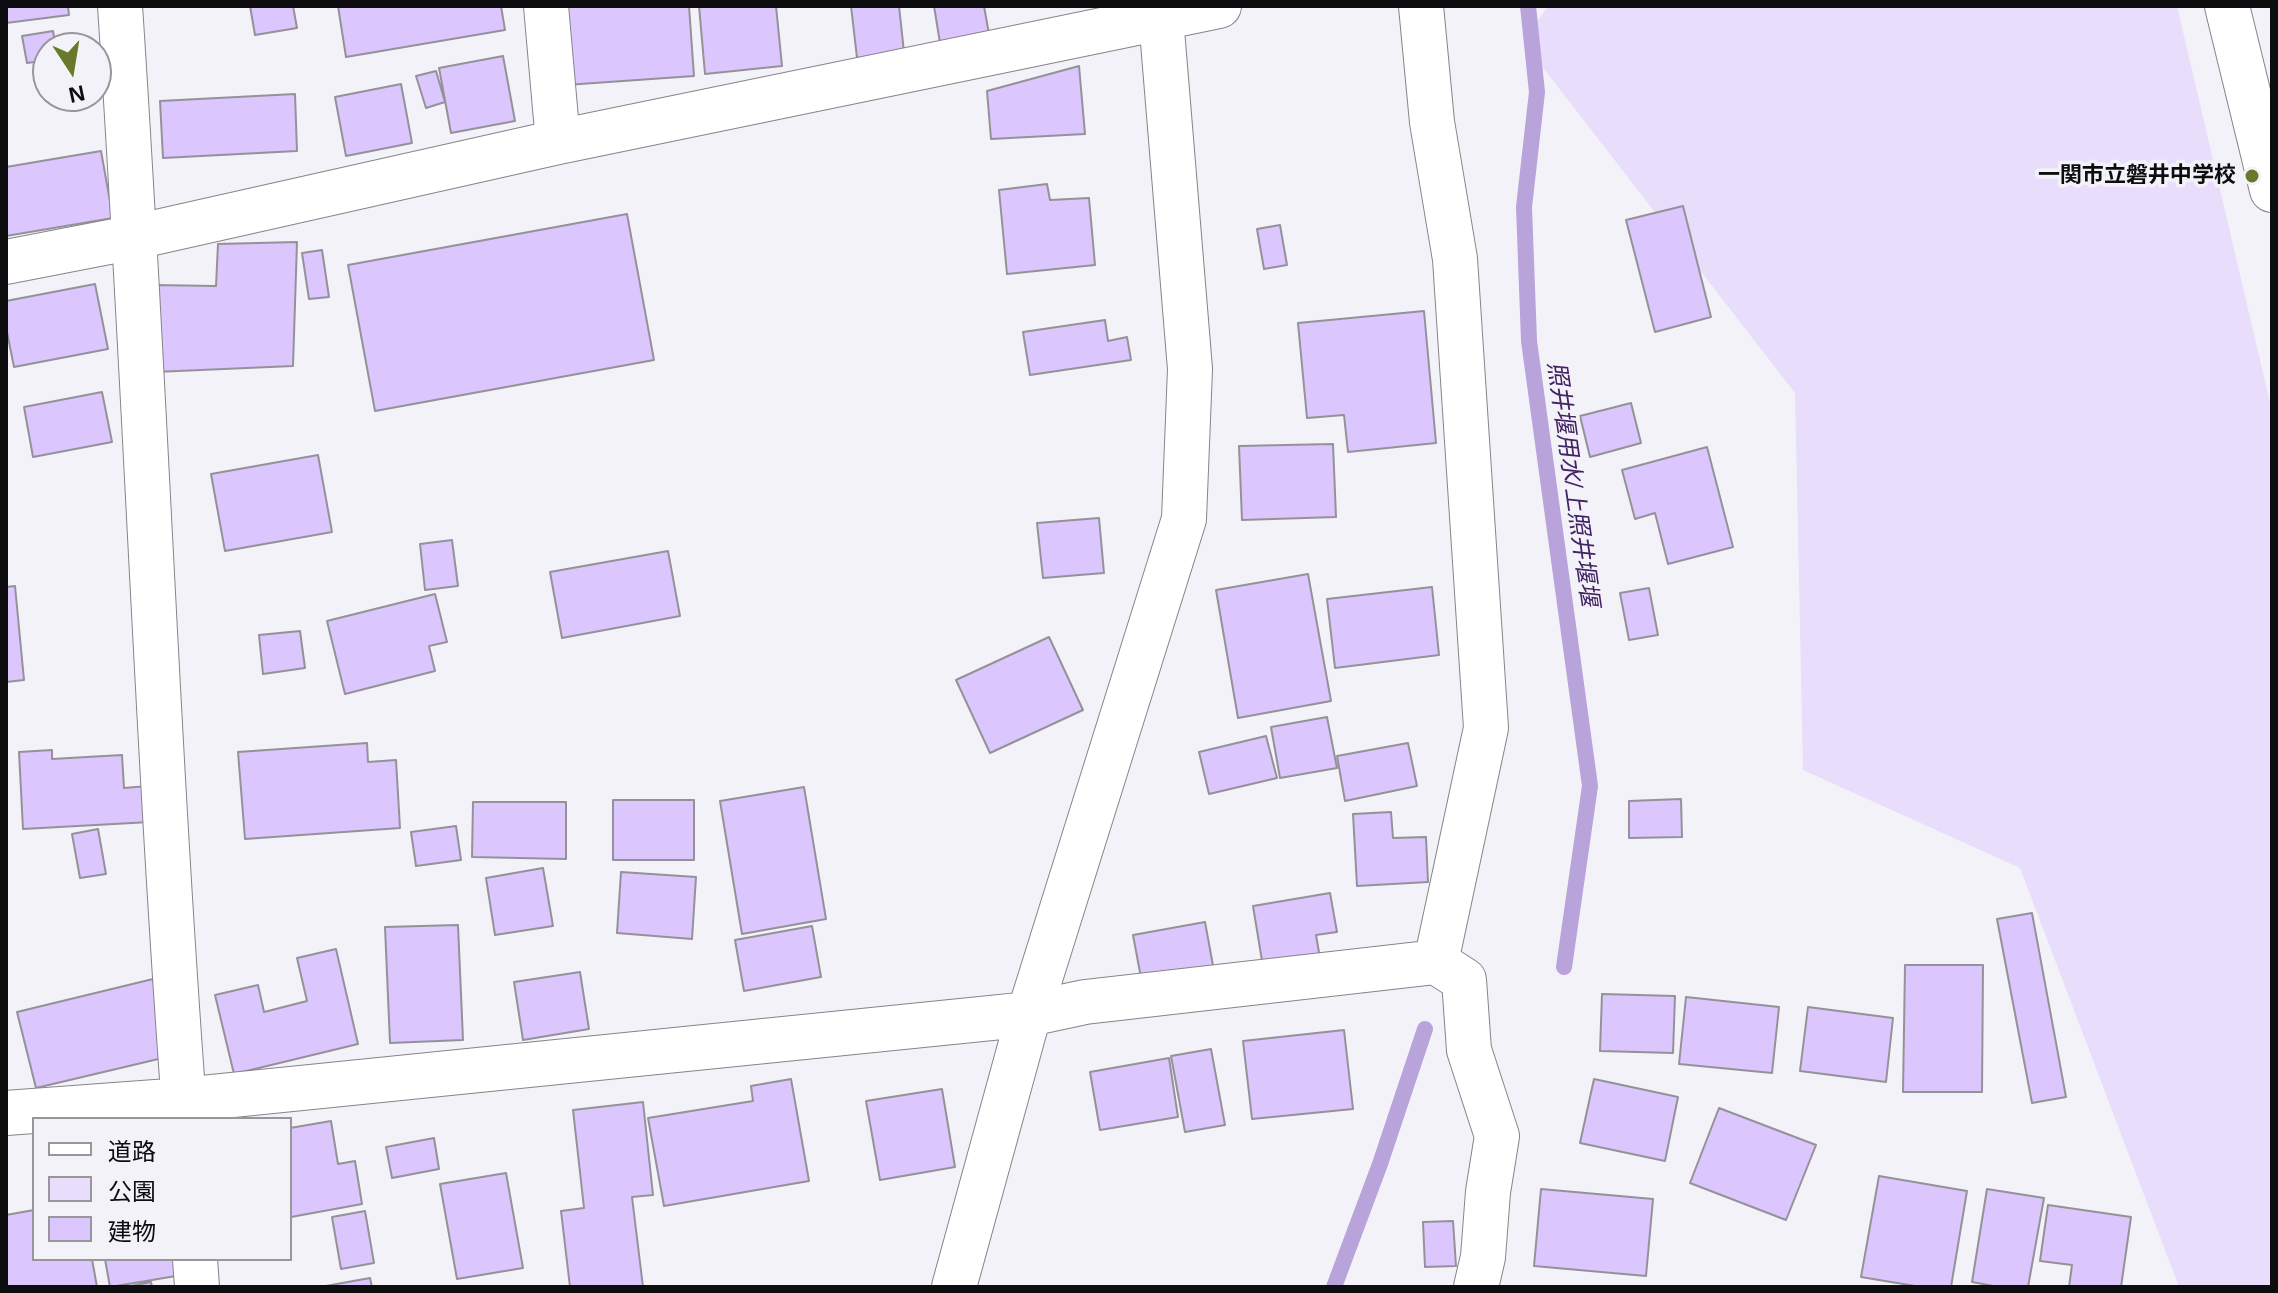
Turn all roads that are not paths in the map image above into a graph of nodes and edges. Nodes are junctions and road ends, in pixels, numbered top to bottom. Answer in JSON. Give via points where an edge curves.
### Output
{"nodes":[{"id":1,"x":120,"y":6,"type":"edge"},
{"id":2,"x":546,"y":6,"type":"edge"},
{"id":3,"x":1219,"y":6,"type":"edge"},
{"id":4,"x":1421,"y":6,"type":"edge"},
{"id":5,"x":2227,"y":6,"type":"edge"},
{"id":6,"x":1160,"y":12,"type":"edge"},
{"id":7,"x":558,"y":142,"type":"junction"},
{"id":8,"x":2272,"y":190,"type":"edge"},
{"id":9,"x":135,"y":237,"type":"junction"},
{"id":10,"x":6,"y":262,"type":"edge"},
{"id":11,"x":1436,"y":962,"type":"junction"},
{"id":12,"x":1029,"y":1014,"type":"junction"},
{"id":13,"x":184,"y":1109,"type":"edge"},
{"id":14,"x":6,"y":1113,"type":"edge"},
{"id":15,"x":195,"y":1261,"type":"edge"},
{"id":16,"x":197,"y":1287,"type":"edge"},
{"id":17,"x":954,"y":1287,"type":"edge"},
{"id":18,"x":1476,"y":1287,"type":"edge"}],
"edges":[{"from":1,"to":9,"type":"street"},
{"from":2,"to":7,"type":"street"},
{"from":3,"to":6,"type":"street"},
{"from":4,"to":11,"type":"street","via":[[1432,122],[1455,259],[1486,728]]},
{"from":5,"to":8,"type":"street"},
{"from":6,"to":7,"type":"street"},
{"from":6,"to":12,"type":"street","via":[[1190,369],[1184,519]]},
{"from":7,"to":9,"type":"street"},
{"from":9,"to":10,"type":"street"},
{"from":9,"to":13,"type":"street"},
{"from":11,"to":12,"type":"street","via":[[1085,1002]]},
{"from":11,"to":18,"type":"street","via":[[1464,980],[1469,1050],[1497,1136]]},
{"from":12,"to":13,"type":"street"},
{"from":12,"to":17,"type":"street"},
{"from":13,"to":14,"type":"street"},
{"from":15,"to":16,"type":"street"}]}
